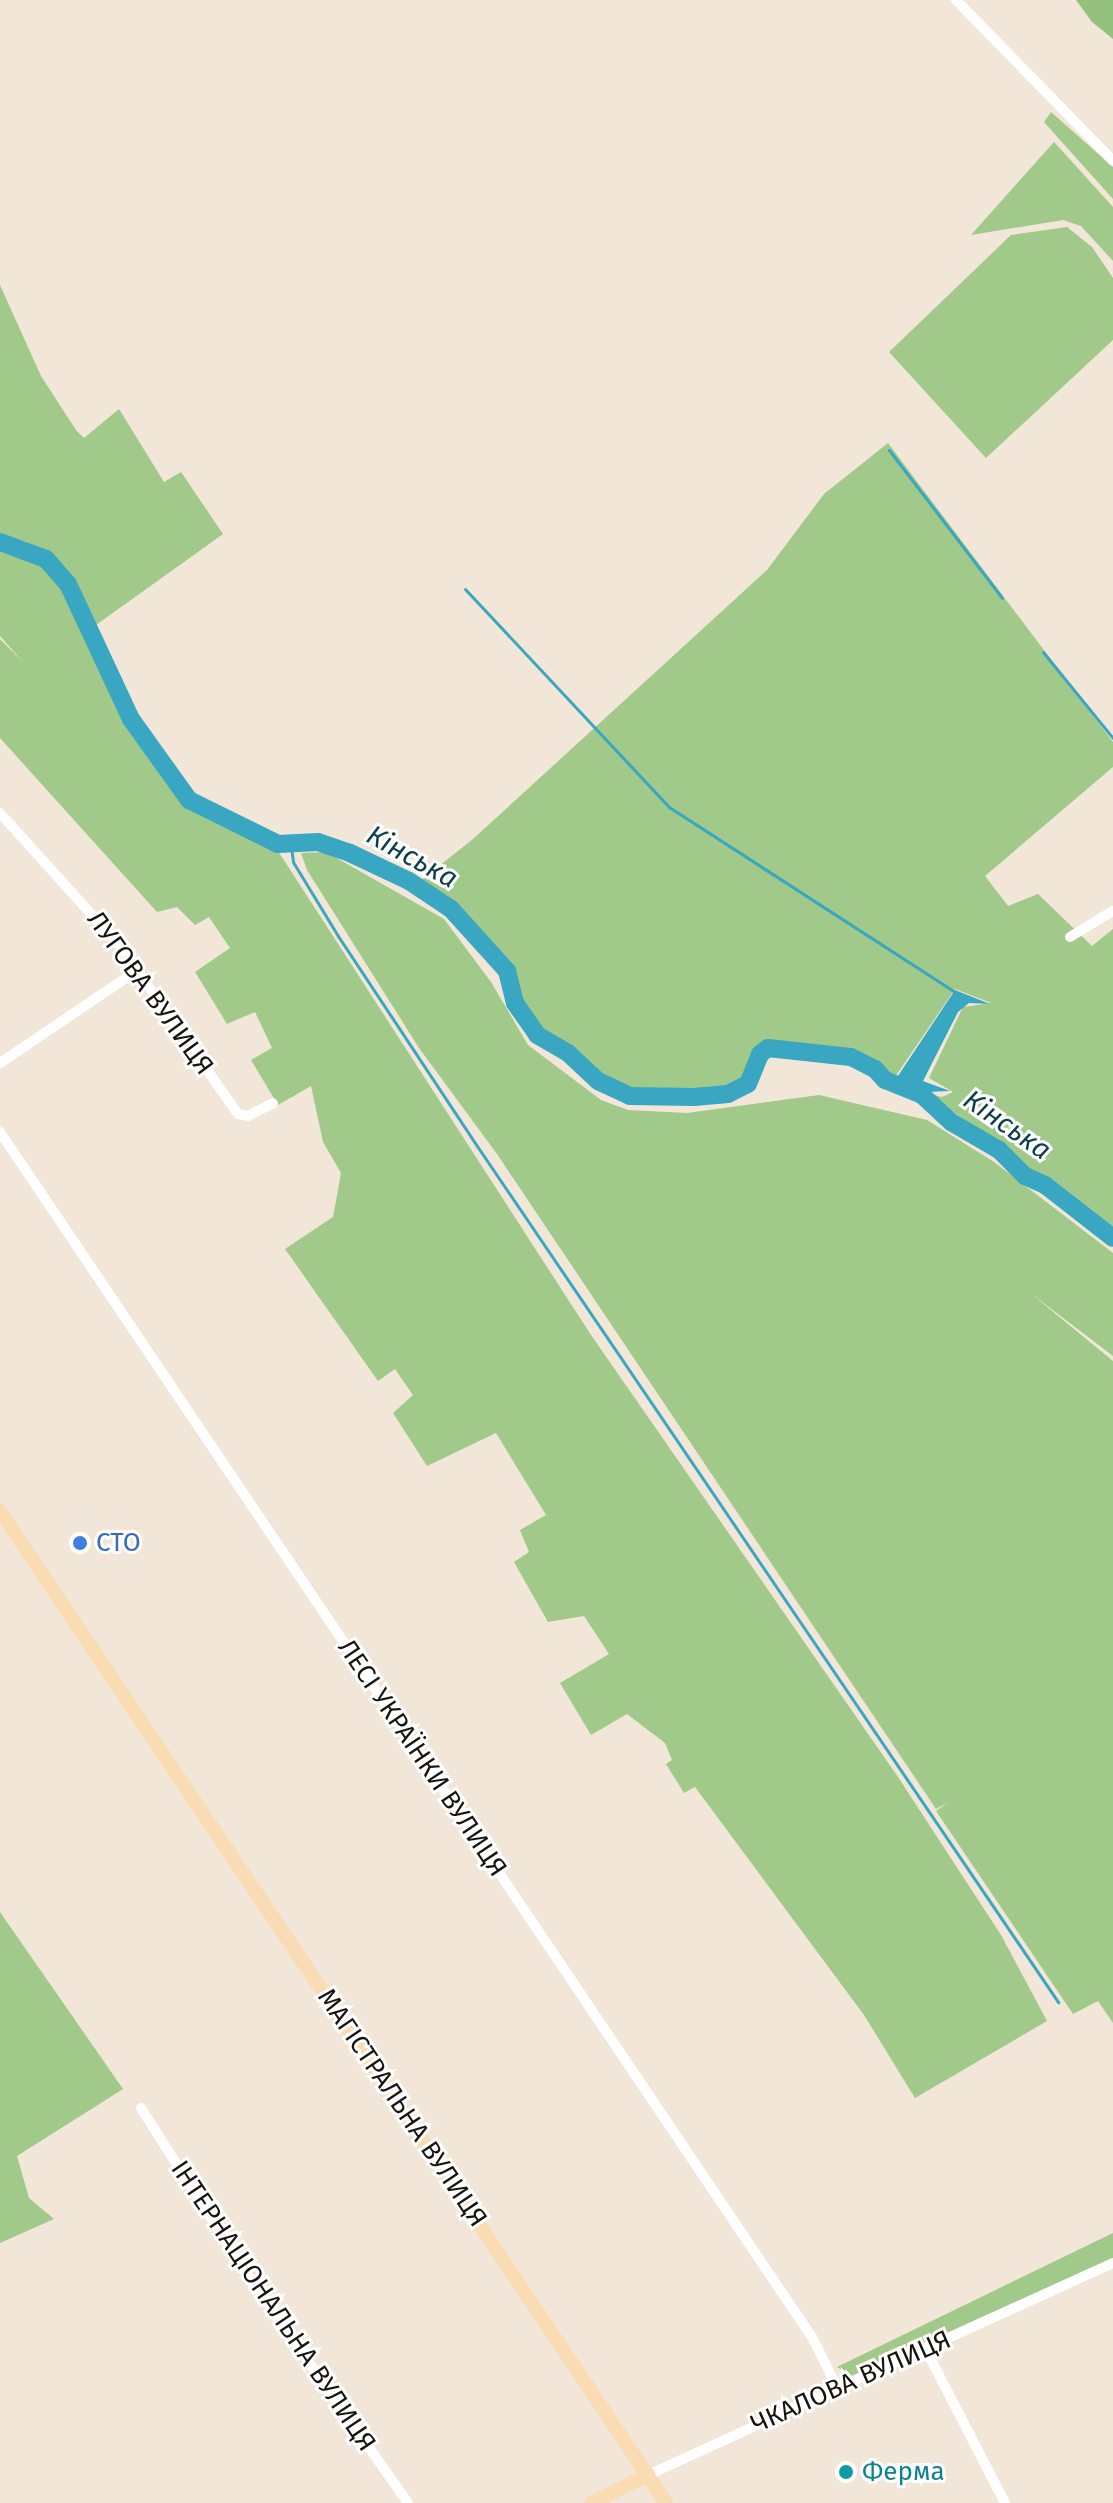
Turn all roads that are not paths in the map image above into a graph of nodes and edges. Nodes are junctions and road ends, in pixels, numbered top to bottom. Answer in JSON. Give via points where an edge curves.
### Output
{"nodes":[{"id":1,"x":956,"y":0,"type":"edge"},
{"id":2,"x":1113,"y":161,"type":"edge"},
{"id":3,"x":0,"y":813,"type":"edge"},
{"id":4,"x":1113,"y":911,"type":"edge"},
{"id":5,"x":1070,"y":937,"type":"dead end"},
{"id":6,"x":138,"y":970,"type":"junction"},
{"id":7,"x":0,"y":1063,"type":"edge"},
{"id":8,"x":273,"y":1103,"type":"dead end"},
{"id":9,"x":0,"y":1132,"type":"edge"},
{"id":10,"x":0,"y":1511,"type":"edge"},
{"id":11,"x":141,"y":2108,"type":"dead end"},
{"id":12,"x":1113,"y":2263,"type":"edge"},
{"id":13,"x":925,"y":2348,"type":"junction"},
{"id":14,"x":837,"y":2387,"type":"junction"},
{"id":15,"x":648,"y":2475,"type":"junction"},
{"id":16,"x":408,"y":2503,"type":"edge"},
{"id":17,"x":591,"y":2503,"type":"edge"},
{"id":18,"x":666,"y":2503,"type":"edge"},
{"id":19,"x":1005,"y":2503,"type":"edge"}],
"edges":[{"from":1,"to":2,"type":"street"},
{"from":3,"to":6,"type":"street","name":"ЛУГОВА ВУЛИЦЯ"},
{"from":4,"to":5,"type":"street"},
{"from":6,"to":7,"type":"street"},
{"from":6,"to":8,"type":"street","name":"ЛУГОВА ВУЛИЦЯ","via":[[238,1114],[248,1116]]},
{"from":9,"to":14,"type":"street","name":"ЛЕСІ УКРАЇНКИ ВУЛИЦЯ","via":[[812,2337]]},
{"from":10,"to":15,"type":"main road","name":"МАГІСТРАЛЬНА ВУЛИЦЯ"},
{"from":11,"to":16,"type":"street","name":"ІНТЕРНАЦІОНАЛЬНА ВУЛИЦЯ","via":[[243,2269]]},
{"from":12,"to":13,"type":"street","name":"ЧКАЛОВА ВУЛИЦЯ"},
{"from":13,"to":14,"type":"street","name":"ЧКАЛОВА ВУЛИЦЯ"},
{"from":13,"to":19,"type":"street"},
{"from":14,"to":15,"type":"street","name":"ЧКАЛОВА ВУЛИЦЯ"},
{"from":15,"to":17,"type":"main road","name":"ЧКАЛОВА ВУЛИЦЯ"},
{"from":15,"to":18,"type":"main road","name":"МАГІСТРАЛЬНА ВУЛИЦЯ"}]}
